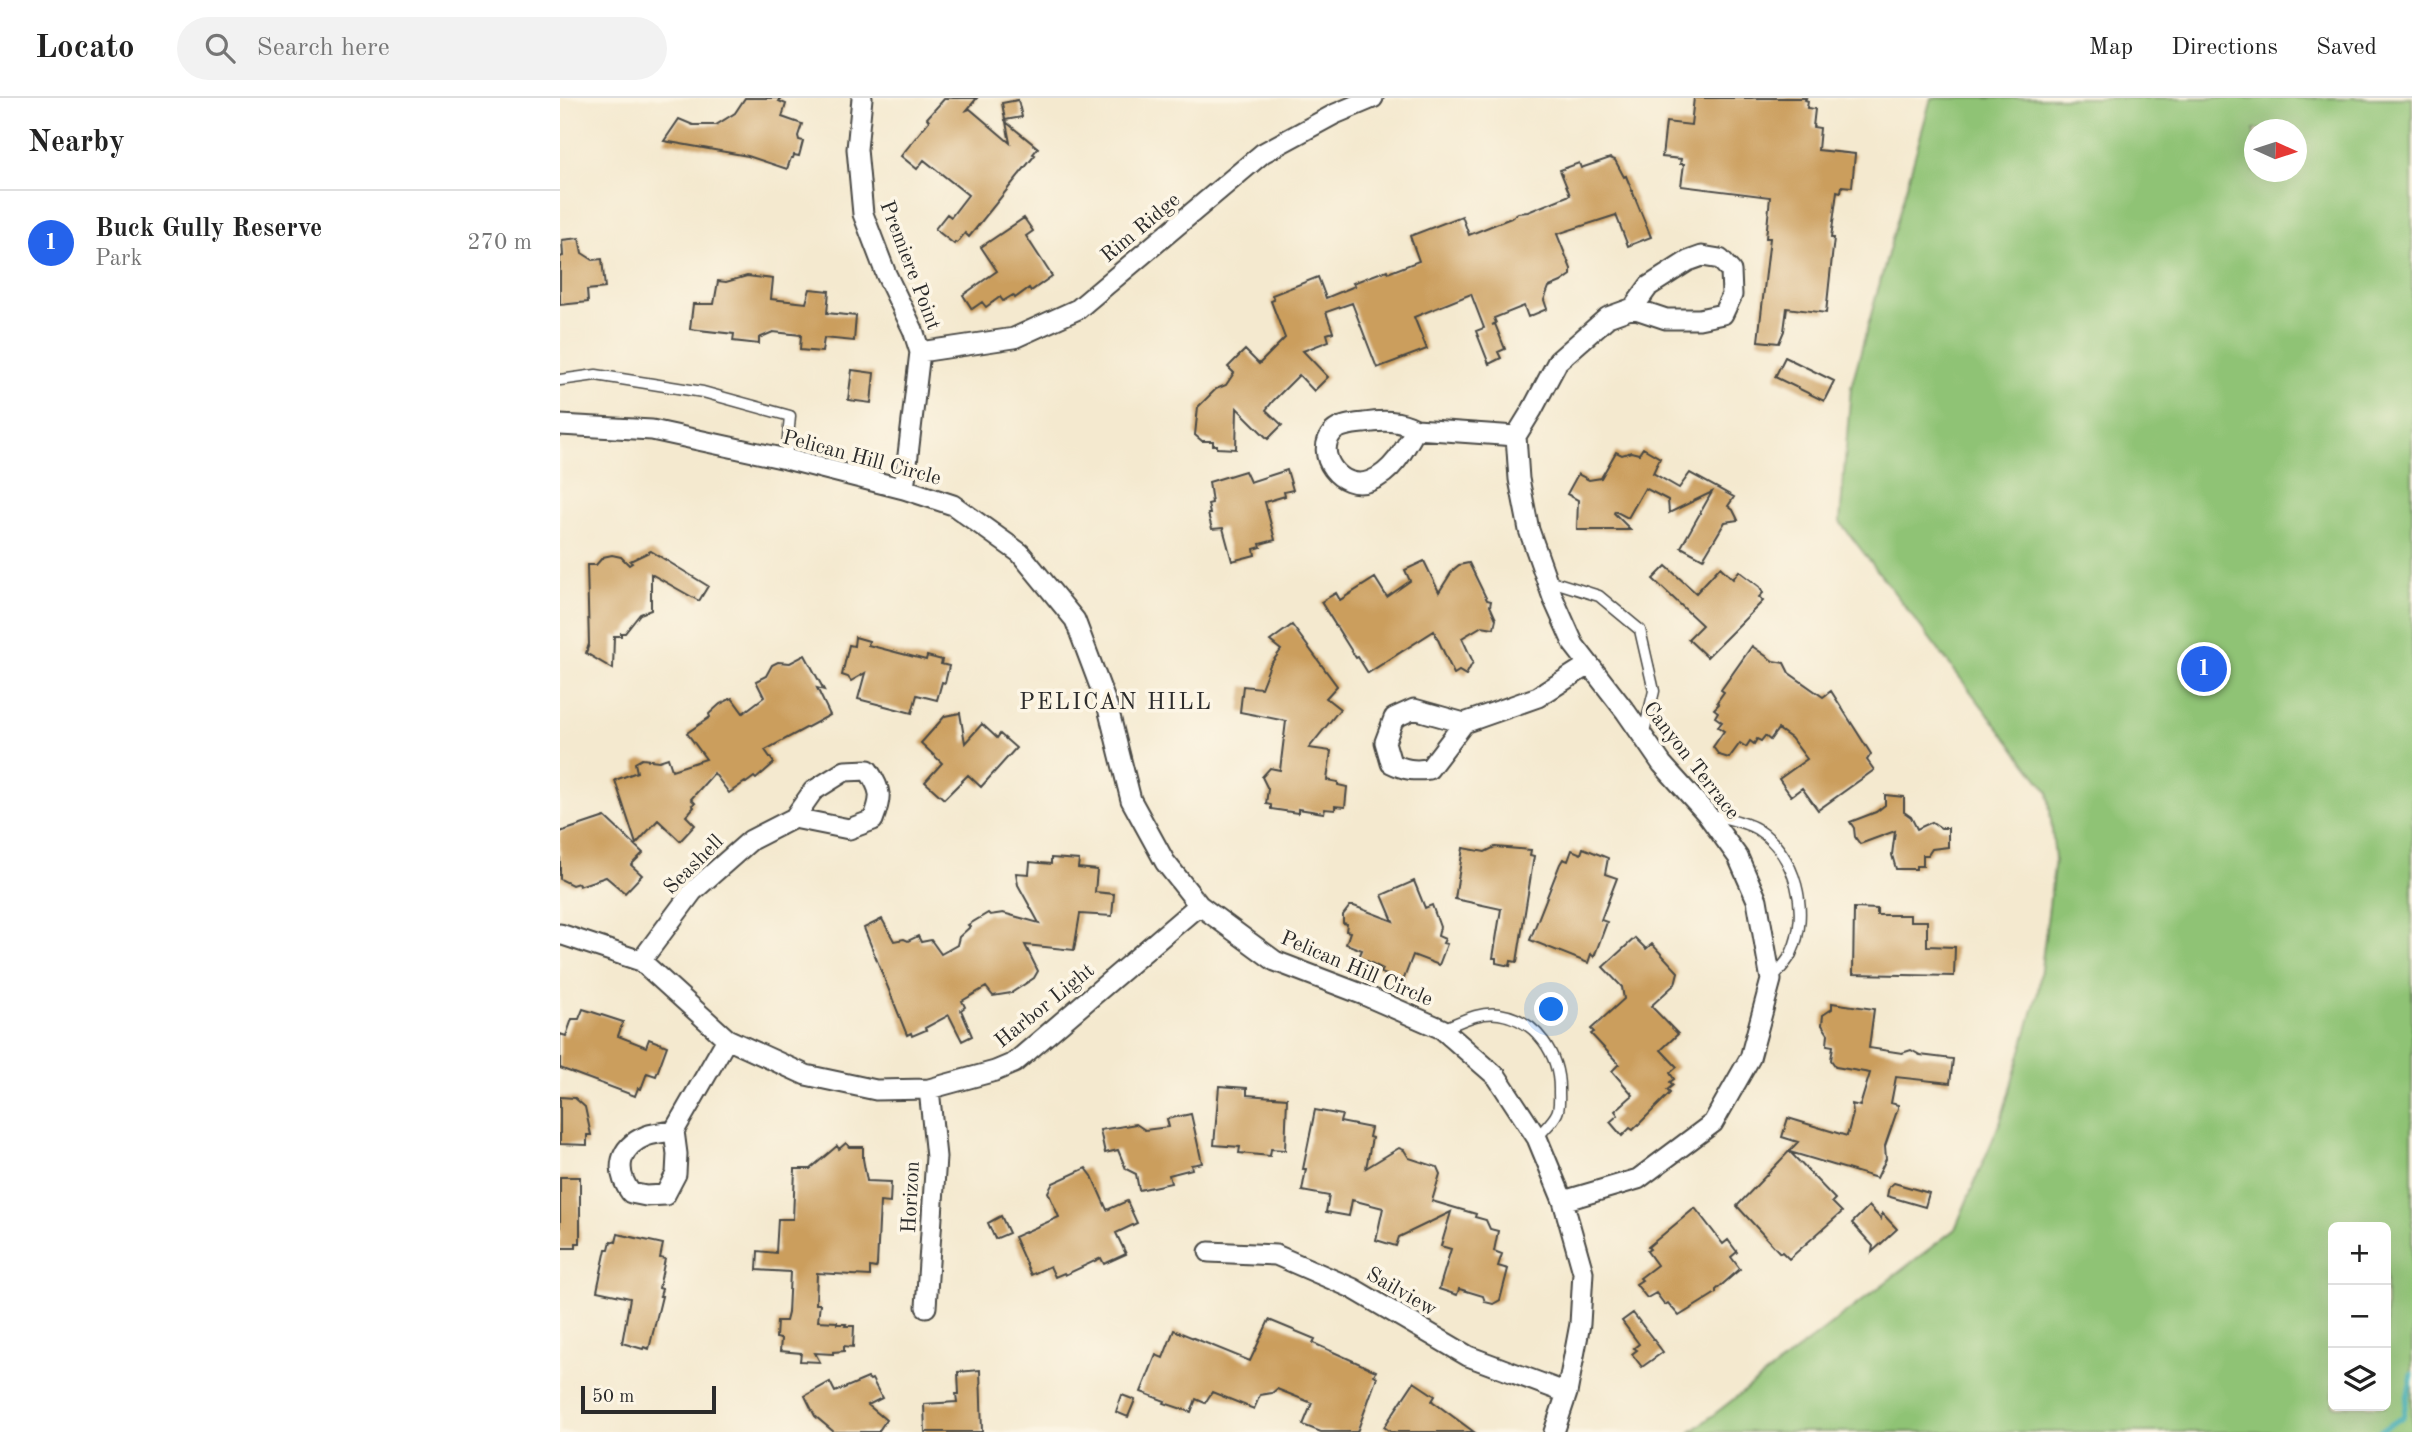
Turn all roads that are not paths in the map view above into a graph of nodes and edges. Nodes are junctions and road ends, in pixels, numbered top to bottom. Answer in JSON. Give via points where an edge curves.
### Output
{"nodes":[{"id":1,"x":862,"y":98,"type":"edge"},
{"id":2,"x":1373,"y":98,"type":"edge"},
{"id":3,"x":1633,"y":309,"type":"junction"},
{"id":4,"x":920,"y":352,"type":"junction"},
{"id":5,"x":560,"y":380,"type":"edge"},
{"id":6,"x":560,"y":425,"type":"edge"},
{"id":7,"x":1416,"y":429,"type":"dead end"},
{"id":8,"x":1516,"y":436,"type":"junction"},
{"id":9,"x":786,"y":459,"type":"junction"},
{"id":10,"x":904,"y":489,"type":"junction"},
{"id":11,"x":1547,"y":580,"type":"junction"},
{"id":12,"x":1588,"y":665,"type":"junction"},
{"id":13,"x":1464,"y":723,"type":"dead end"},
{"id":14,"x":1643,"y":737,"type":"junction"},
{"id":15,"x":1706,"y":813,"type":"junction"},
{"id":16,"x":794,"y":818,"type":"dead end"},
{"id":17,"x":1199,"y":905,"type":"junction"},
{"id":18,"x":560,"y":934,"type":"edge"},
{"id":19,"x":641,"y":961,"type":"junction"},
{"id":20,"x":1771,"y":980,"type":"junction"},
{"id":21,"x":1442,"y":1030,"type":"junction"},
{"id":22,"x":727,"y":1039,"type":"junction"},
{"id":23,"x":929,"y":1089,"type":"junction"},
{"id":24,"x":674,"y":1131,"type":"dead end"},
{"id":25,"x":1537,"y":1138,"type":"junction"},
{"id":26,"x":1563,"y":1202,"type":"junction"},
{"id":27,"x":1209,"y":1252,"type":"dead end"},
{"id":28,"x":926,"y":1307,"type":"dead end"},
{"id":29,"x":1567,"y":1393,"type":"junction"},
{"id":30,"x":1554,"y":1432,"type":"edge"}],
"edges":[{"from":1,"to":4,"type":"street","name":"Premiere Point","via":[[858,149],[863,214]]},
{"from":2,"to":4,"type":"street","name":"Rim Ridge","via":[[1263,153],[1077,309],[1014,338]]},
{"from":3,"to":3,"type":"street","via":[[1666,320],[1723,314],[1732,295],[1731,271],[1720,259],[1702,256],[1688,261],[1649,286]]},
{"from":3,"to":8,"type":"street","via":[[1608,317],[1558,361]]},
{"from":4,"to":10,"type":"street","name":"Premiere Point"},
{"from":5,"to":9,"type":"lane","via":[[596,375],[703,392],[790,416]]},
{"from":6,"to":9,"type":"street","name":"Pelican Hill Circle","via":[[652,430]]},
{"from":7,"to":8,"type":"street"},
{"from":8,"to":11,"type":"street","name":"Canyon Terrace","via":[[1529,530]]},
{"from":9,"to":10,"type":"street","name":"Pelican Hill Circle"},
{"from":10,"to":17,"type":"street","name":"Pelican Hill Circle","via":[[953,505],[1020,553],[1075,620],[1108,708],[1130,800],[1165,862]]},
{"from":11,"to":12,"type":"street","name":"Canyon Terrace","via":[[1574,645]]},
{"from":11,"to":14,"type":"lane","via":[[1600,596],[1640,630],[1654,691]]},
{"from":12,"to":13,"type":"street","via":[[1538,697]]},
{"from":12,"to":14,"type":"street","name":"Canyon Terrace"},
{"from":14,"to":15,"type":"street","name":"Canyon Terrace"},
{"from":15,"to":20,"type":"street","name":"Canyon Terrace","via":[[1738,857],[1757,900]]},
{"from":15,"to":20,"type":"lane","via":[[1756,828],[1780,849],[1794,876],[1799,928],[1791,956]]},
{"from":16,"to":19,"type":"street","name":"Seashell","via":[[751,840],[693,891]]},
{"from":17,"to":21,"type":"street","name":"Pelican Hill Circle","via":[[1275,961]]},
{"from":17,"to":23,"type":"street","name":"Harbor Light","via":[[1014,1063]]},
{"from":18,"to":19,"type":"street","name":"Harbor Light"},
{"from":19,"to":22,"type":"street","name":"Harbor Light"},
{"from":20,"to":26,"type":"street","name":"Canyon Terrace","via":[[1750,1058],[1713,1123],[1638,1179]]},
{"from":21,"to":25,"type":"street","name":"Pelican Hill Circle","via":[[1497,1077]]},
{"from":21,"to":25,"type":"lane","via":[[1477,1015],[1497,1014],[1517,1019],[1538,1033],[1552,1053],[1559,1079],[1559,1112]]},
{"from":22,"to":23,"type":"street","name":"Harbor Light","via":[[806,1075],[876,1090]]},
{"from":22,"to":24,"type":"street"},
{"from":23,"to":28,"type":"street","name":"Horizon","via":[[936,1157]]},
{"from":25,"to":26,"type":"street","name":"Pelican Hill Circle"},
{"from":26,"to":29,"type":"street","name":"Pelican Hill Circle","via":[[1583,1272],[1580,1324]]},
{"from":27,"to":29,"type":"street","name":"Sailview","via":[[1276,1255],[1352,1288],[1468,1356]]},
{"from":29,"to":30,"type":"street","name":"Pelican Hill Circle"}]}
